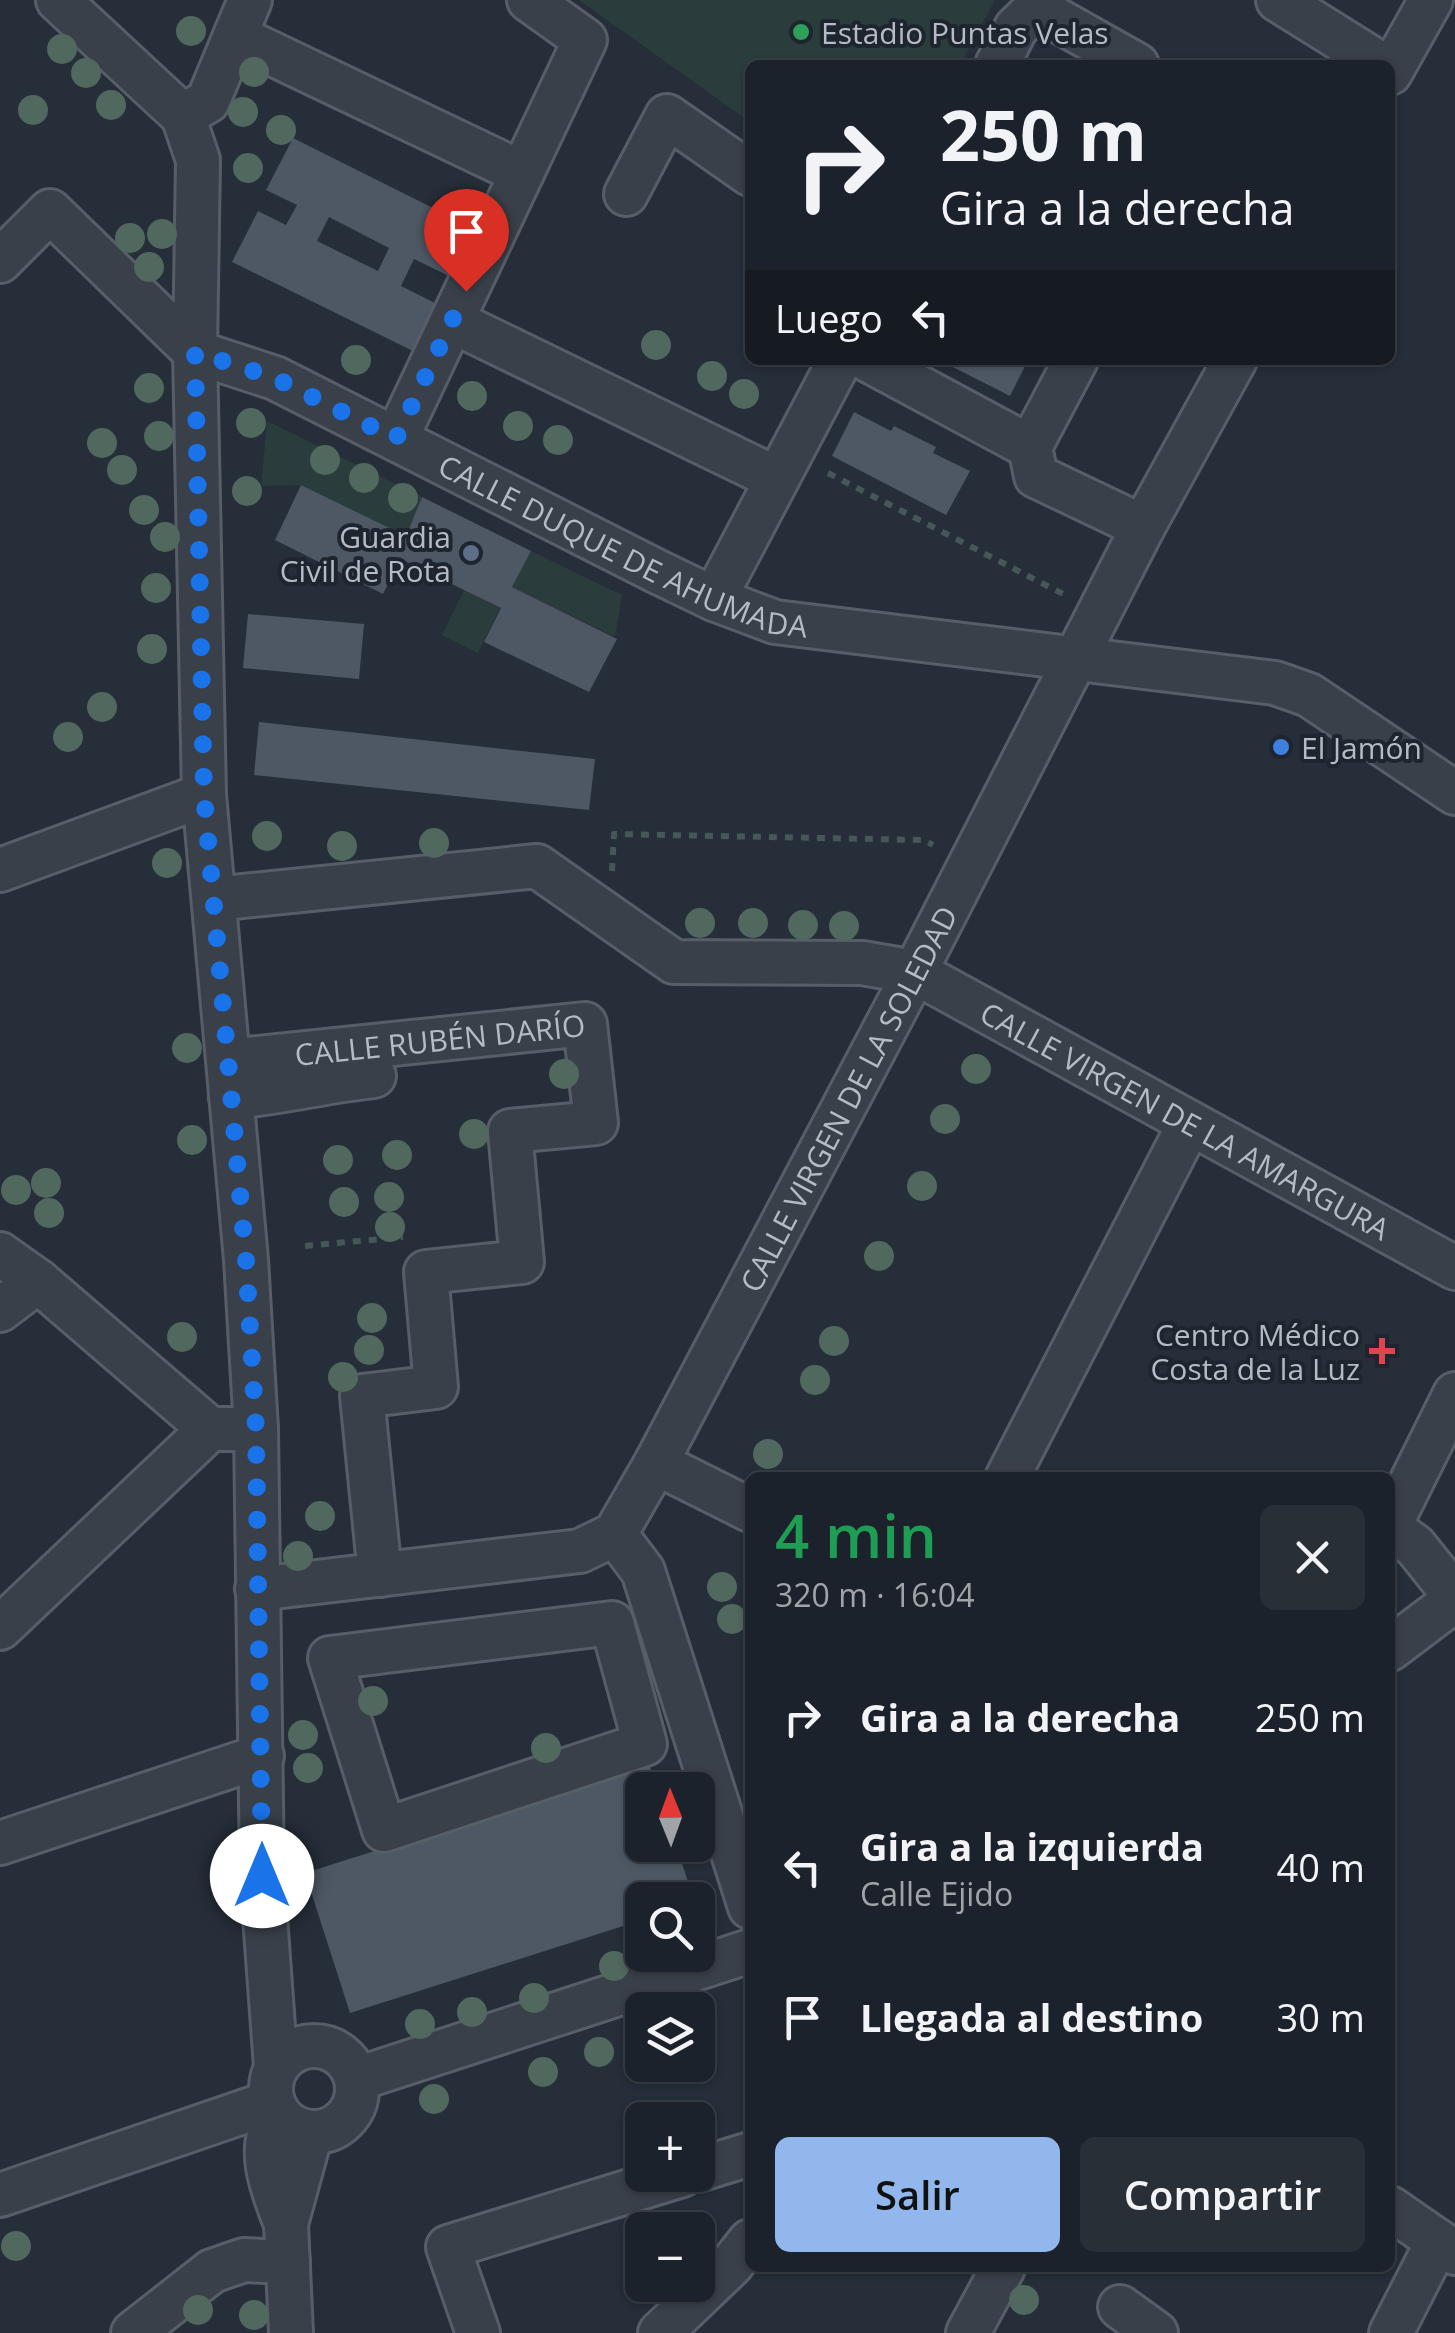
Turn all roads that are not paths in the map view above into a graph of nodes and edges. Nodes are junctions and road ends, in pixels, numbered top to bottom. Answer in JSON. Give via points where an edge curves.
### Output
{"nodes":[{"id":1,"x":58,"y":0,"type":"edge"},
{"id":2,"x":529,"y":0,"type":"edge"},
{"id":3,"x":1278,"y":0,"type":"edge"},
{"id":4,"x":1431,"y":0,"type":"edge"},
{"id":5,"x":1040,"y":4,"type":"edge"},
{"id":6,"x":243,"y":18,"type":"edge"},
{"id":7,"x":999,"y":60,"type":"edge"},
{"id":8,"x":1129,"y":60,"type":"edge"},
{"id":9,"x":1374,"y":60,"type":"edge"},
{"id":10,"x":1395,"y":62,"type":"edge"},
{"id":11,"x":183,"y":116,"type":"junction"},
{"id":12,"x":745,"y":171,"type":"edge"},
{"id":13,"x":522,"y":173,"type":"junction"},
{"id":14,"x":626,"y":194,"type":"dead end"},
{"id":15,"x":0,"y":261,"type":"edge"},
{"id":16,"x":452,"y":320,"type":"junction"},
{"id":17,"x":195,"y":352,"type":"junction"},
{"id":18,"x":837,"y":365,"type":"edge"},
{"id":19,"x":877,"y":365,"type":"edge"},
{"id":20,"x":1073,"y":365,"type":"edge"},
{"id":21,"x":1232,"y":365,"type":"edge"},
{"id":22,"x":396,"y":439,"type":"junction"},
{"id":23,"x":1030,"y":447,"type":"junction"},
{"id":24,"x":784,"y":466,"type":"junction"},
{"id":25,"x":1143,"y":527,"type":"junction"},
{"id":26,"x":714,"y":599,"type":"junction"},
{"id":27,"x":1076,"y":660,"type":"junction"},
{"id":28,"x":1455,"y":793,"type":"edge"},
{"id":29,"x":204,"y":795,"type":"junction"},
{"id":30,"x":0,"y":870,"type":"edge"},
{"id":31,"x":214,"y":899,"type":"junction"},
{"id":32,"x":915,"y":972,"type":"junction"},
{"id":33,"x":502,"y":1063,"type":"dead end"},
{"id":34,"x":230,"y":1079,"type":"junction"},
{"id":35,"x":1190,"y":1123,"type":"junction"},
{"id":36,"x":0,"y":1254,"type":"edge"},
{"id":37,"x":1455,"y":1268,"type":"edge"},
{"id":38,"x":38,"y":1282,"type":"junction"},
{"id":39,"x":0,"y":1310,"type":"edge"},
{"id":40,"x":1455,"y":1394,"type":"edge"},
{"id":41,"x":210,"y":1429,"type":"junction"},
{"id":42,"x":256,"y":1429,"type":"junction"},
{"id":43,"x":656,"y":1463,"type":"junction"},
{"id":44,"x":1009,"y":1472,"type":"edge"},
{"id":45,"x":745,"y":1508,"type":"edge"},
{"id":46,"x":1395,"y":1517,"type":"edge"},
{"id":47,"x":1395,"y":1531,"type":"edge"},
{"id":48,"x":615,"y":1534,"type":"junction"},
{"id":49,"x":380,"y":1575,"type":"junction"},
{"id":50,"x":257,"y":1590,"type":"junction"},
{"id":51,"x":1455,"y":1598,"type":"edge"},
{"id":52,"x":0,"y":1628,"type":"edge"},
{"id":53,"x":1395,"y":1645,"type":"edge"},
{"id":54,"x":330,"y":1658,"type":"joint"},
{"id":55,"x":262,"y":1756,"type":"junction"},
{"id":56,"x":0,"y":1843,"type":"edge"},
{"id":57,"x":745,"y":1891,"type":"edge"},
{"id":58,"x":745,"y":1952,"type":"edge"},
{"id":59,"x":268,"y":1954,"type":"junction"},
{"id":60,"x":324,"y":2047,"type":"junction"},
{"id":61,"x":357,"y":2078,"type":"junction"},
{"id":62,"x":285,"y":2104,"type":"junction"},
{"id":63,"x":745,"y":2156,"type":"edge"},
{"id":64,"x":715,"y":2165,"type":"edge"},
{"id":65,"x":4,"y":2181,"type":"edge"},
{"id":66,"x":627,"y":2192,"type":"edge"},
{"id":67,"x":1395,"y":2211,"type":"edge"},
{"id":68,"x":287,"y":2243,"type":"junction"},
{"id":69,"x":745,"y":2247,"type":"edge"},
{"id":70,"x":1446,"y":2247,"type":"edge"},
{"id":71,"x":1001,"y":2272,"type":"edge"},
{"id":72,"x":1120,"y":2307,"type":"dead end"},
{"id":73,"x":971,"y":2332,"type":"edge"},
{"id":74,"x":133,"y":2333,"type":"edge"},
{"id":75,"x":291,"y":2333,"type":"edge"},
{"id":76,"x":478,"y":2333,"type":"edge"},
{"id":77,"x":660,"y":2333,"type":"edge"},
{"id":78,"x":1156,"y":2333,"type":"edge"},
{"id":79,"x":1391,"y":2333,"type":"edge"}],
"edges":[{"from":1,"to":11,"type":"street"},
{"from":2,"to":13,"type":"street","via":[[585,40]]},
{"from":3,"to":9,"type":"street"},
{"from":4,"to":10,"type":"street"},
{"from":5,"to":7,"type":"street","via":[[1016,28]]},
{"from":5,"to":8,"type":"street"},
{"from":6,"to":11,"type":"street","via":[[208,101]]},
{"from":6,"to":13,"type":"street"},
{"from":11,"to":17,"type":"street","via":[[198,160]]},
{"from":12,"to":14,"type":"street","via":[[667,116]]},
{"from":13,"to":16,"type":"street"},
{"from":15,"to":17,"type":"street","via":[[50,212]]},
{"from":16,"to":22,"type":"street"},
{"from":16,"to":24,"type":"street"},
{"from":17,"to":22,"type":"street","name":"CALLE DUQUE DE AHUMADA","via":[[275,378]]},
{"from":17,"to":29,"type":"street"},
{"from":18,"to":24,"type":"street"},
{"from":19,"to":23,"type":"street"},
{"from":20,"to":23,"type":"street"},
{"from":21,"to":25,"type":"street","name":"CALLE VIRGEN DE LA SOLEDAD"},
{"from":22,"to":26,"type":"street","name":"CALLE DUQUE DE AHUMADA"},
{"from":23,"to":25,"type":"street","via":[[1036,476]]},
{"from":24,"to":26,"type":"street"},
{"from":25,"to":27,"type":"street","name":"CALLE VIRGEN DE LA SOLEDAD"},
{"from":26,"to":27,"type":"street","name":"CALLE DUQUE DE AHUMADA","via":[[775,622]]},
{"from":27,"to":28,"type":"street","name":"CALLE DUQUE DE AHUMADA","via":[[1275,683],[1309,695]]},
{"from":27,"to":32,"type":"street","name":"CALLE VIRGEN DE LA SOLEDAD"},
{"from":29,"to":30,"type":"street"},
{"from":29,"to":31,"type":"street"},
{"from":31,"to":32,"type":"street","via":[[537,866],[674,962],[862,963]]},
{"from":31,"to":34,"type":"street"},
{"from":32,"to":35,"type":"street","name":"CALLE VIRGEN DE LA AMARGURA"},
{"from":32,"to":43,"type":"street","name":"CALLE VIRGEN DE LA SOLEDAD"},
{"from":33,"to":34,"type":"street","name":"CALLE RUBÉN DARÍO","via":[[320,1082],[279,1093]]},
{"from":34,"to":42,"type":"street"},
{"from":34,"to":49,"type":"street","name":"CALLE RUBÉN DARÍO","via":[[585,1024],[596,1123],[510,1131],[522,1262],[426,1272],[436,1387],[362,1396]]},
{"from":35,"to":37,"type":"street","name":"CALLE VIRGEN DE LA AMARGURA"},
{"from":35,"to":44,"type":"street"},
{"from":36,"to":38,"type":"street"},
{"from":38,"to":39,"type":"street"},
{"from":38,"to":41,"type":"street"},
{"from":40,"to":46,"type":"street"},
{"from":41,"to":42,"type":"street"},
{"from":41,"to":52,"type":"street"},
{"from":42,"to":50,"type":"street"},
{"from":43,"to":45,"type":"street"},
{"from":43,"to":48,"type":"street","name":"CALLE VIRGEN DE LA SOLEDAD"},
{"from":47,"to":51,"type":"street"},
{"from":48,"to":49,"type":"street","via":[[580,1551]]},
{"from":48,"to":57,"type":"street","via":[[643,1571]]},
{"from":49,"to":50,"type":"street"},
{"from":50,"to":55,"type":"street"},
{"from":51,"to":53,"type":"street"},
{"from":54,"to":54,"type":"street","via":[[384,1830],[645,1744],[612,1623]]},
{"from":55,"to":56,"type":"street"},
{"from":55,"to":59,"type":"street"},
{"from":58,"to":61,"type":"street"},
{"from":59,"to":60,"type":"street"},
{"from":59,"to":62,"type":"street"},
{"from":60,"to":61,"type":"street","via":[[345,2058]]},
{"from":60,"to":62,"type":"street","via":[[296,2049]]},
{"from":61,"to":62,"type":"street","via":[[355,2105],[338,2126]]},
{"from":62,"to":65,"type":"street"},
{"from":62,"to":68,"type":"street"},
{"from":63,"to":64,"type":"street"},
{"from":66,"to":76,"type":"street","via":[[448,2247]]},
{"from":67,"to":70,"type":"street"},
{"from":68,"to":74,"type":"street","via":[[212,2271]]},
{"from":68,"to":75,"type":"street"},
{"from":69,"to":77,"type":"street"},
{"from":70,"to":79,"type":"street"},
{"from":71,"to":73,"type":"street"},
{"from":72,"to":78,"type":"street"}]}
